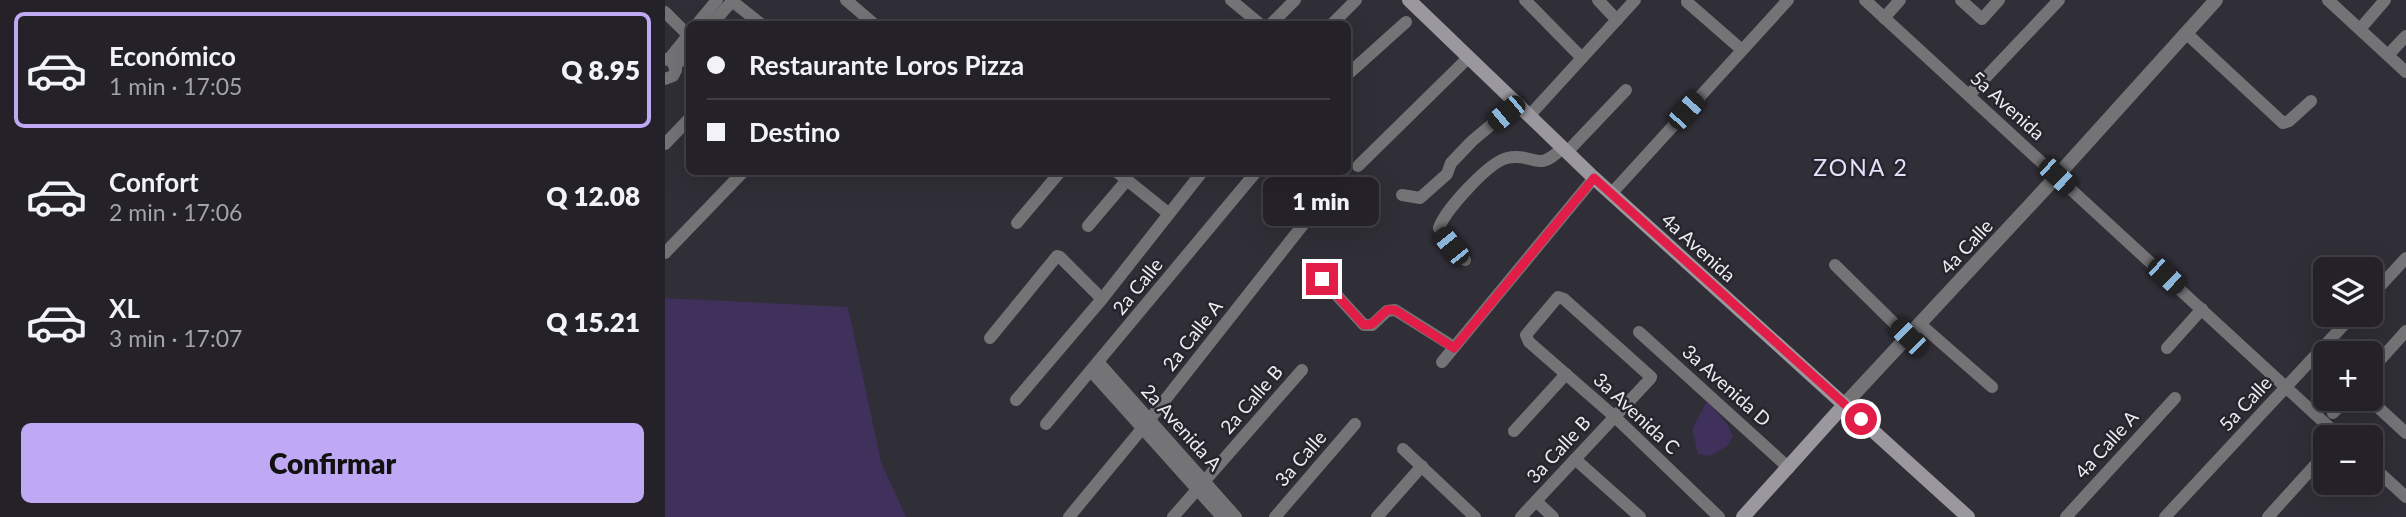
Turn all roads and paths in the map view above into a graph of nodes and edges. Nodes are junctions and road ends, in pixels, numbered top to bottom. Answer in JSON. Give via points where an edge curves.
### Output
{"nodes":[{"id":1,"x":717,"y":0,"type":"edge"},
{"id":2,"x":732,"y":0,"type":"edge"},
{"id":3,"x":846,"y":0,"type":"edge"},
{"id":4,"x":1231,"y":0,"type":"edge"},
{"id":5,"x":1295,"y":0,"type":"edge"},
{"id":6,"x":1356,"y":0,"type":"edge"},
{"id":7,"x":1409,"y":0,"type":"edge"},
{"id":8,"x":1525,"y":0,"type":"edge"},
{"id":9,"x":1598,"y":0,"type":"edge"},
{"id":10,"x":1635,"y":0,"type":"edge"},
{"id":11,"x":1788,"y":0,"type":"edge"},
{"id":12,"x":1865,"y":0,"type":"edge"},
{"id":13,"x":1900,"y":0,"type":"edge"},
{"id":14,"x":1961,"y":0,"type":"edge"},
{"id":15,"x":1999,"y":0,"type":"edge"},
{"id":16,"x":2059,"y":0,"type":"edge"},
{"id":17,"x":2216,"y":0,"type":"edge"},
{"id":18,"x":2328,"y":0,"type":"edge"},
{"id":19,"x":2385,"y":0,"type":"edge"},
{"id":20,"x":1687,"y":2,"type":"dead end"},
{"id":21,"x":665,"y":12,"type":"edge"},
{"id":22,"x":1884,"y":18,"type":"junction"},
{"id":23,"x":1617,"y":20,"type":"junction"},
{"id":24,"x":700,"y":21,"type":"edge"},
{"id":25,"x":714,"y":21,"type":"edge"},
{"id":26,"x":757,"y":21,"type":"edge"},
{"id":27,"x":870,"y":21,"type":"edge"},
{"id":28,"x":1256,"y":21,"type":"edge"},
{"id":29,"x":1274,"y":21,"type":"edge"},
{"id":30,"x":1335,"y":21,"type":"edge"},
{"id":31,"x":1406,"y":22,"type":"dead end"},
{"id":32,"x":2360,"y":29,"type":"junction"},
{"id":33,"x":686,"y":31,"type":"edge"},
{"id":34,"x":2186,"y":33,"type":"junction"},
{"id":35,"x":2406,"y":36,"type":"edge"},
{"id":36,"x":686,"y":39,"type":"edge"},
{"id":37,"x":1742,"y":50,"type":"junction"},
{"id":38,"x":686,"y":52,"type":"edge"},
{"id":39,"x":2388,"y":55,"type":"junction"},
{"id":40,"x":1469,"y":57,"type":"junction"},
{"id":41,"x":1582,"y":58,"type":"junction"},
{"id":42,"x":671,"y":64,"type":"edge"},
{"id":43,"x":1351,"y":71,"type":"edge"},
{"id":44,"x":2406,"y":72,"type":"edge"},
{"id":45,"x":665,"y":79,"type":"edge"},
{"id":46,"x":1626,"y":90,"type":"dead end"},
{"id":47,"x":1969,"y":95,"type":"junction"},
{"id":48,"x":2311,"y":101,"type":"dead end"},
{"id":49,"x":1516,"y":104,"type":"junction"},
{"id":50,"x":1529,"y":116,"type":"junction"},
{"id":51,"x":686,"y":122,"type":"edge"},
{"id":52,"x":665,"y":144,"type":"edge"},
{"id":53,"x":1565,"y":150,"type":"junction"},
{"id":54,"x":1359,"y":166,"type":"dead end"},
{"id":55,"x":740,"y":175,"type":"edge"},
{"id":56,"x":1057,"y":175,"type":"edge"},
{"id":57,"x":1200,"y":175,"type":"edge"},
{"id":58,"x":1254,"y":175,"type":"edge"},
{"id":59,"x":1342,"y":175,"type":"edge"},
{"id":60,"x":1122,"y":176,"type":"edge"},
{"id":61,"x":2057,"y":176,"type":"junction"},
{"id":62,"x":1594,"y":178,"type":"junction"},
{"id":63,"x":1611,"y":194,"type":"junction"},
{"id":64,"x":1402,"y":195,"type":"dead end"},
{"id":65,"x":1168,"y":213,"type":"junction"},
{"id":66,"x":1017,"y":223,"type":"dead end"},
{"id":67,"x":1089,"y":226,"type":"dead end"},
{"id":68,"x":665,"y":253,"type":"edge"},
{"id":69,"x":2406,"y":258,"type":"edge"},
{"id":70,"x":1465,"y":260,"type":"dead end"},
{"id":71,"x":1835,"y":265,"type":"dead end"},
{"id":72,"x":1322,"y":279,"type":"dead end"},
{"id":73,"x":2383,"y":283,"type":"edge"},
{"id":74,"x":1102,"y":299,"type":"junction"},
{"id":75,"x":2202,"y":309,"type":"junction"},
{"id":76,"x":1920,"y":324,"type":"junction"},
{"id":77,"x":2342,"y":327,"type":"edge"},
{"id":78,"x":2406,"y":331,"type":"edge"},
{"id":79,"x":1639,"y":332,"type":"dead end"},
{"id":80,"x":1908,"y":337,"type":"junction"},
{"id":81,"x":990,"y":338,"type":"dead end"},
{"id":82,"x":1454,"y":348,"type":"junction"},
{"id":83,"x":2167,"y":348,"type":"dead end"},
{"id":84,"x":2383,"y":357,"type":"edge"},
{"id":85,"x":1442,"y":362,"type":"dead end"},
{"id":86,"x":1095,"y":367,"type":"junction"},
{"id":87,"x":1302,"y":370,"type":"dead end"},
{"id":88,"x":1566,"y":374,"type":"junction"},
{"id":89,"x":1651,"y":377,"type":"joint"},
{"id":90,"x":1992,"y":387,"type":"dead end"},
{"id":91,"x":2286,"y":387,"type":"junction"},
{"id":92,"x":2175,"y":398,"type":"dead end"},
{"id":93,"x":1016,"y":400,"type":"dead end"},
{"id":94,"x":1844,"y":405,"type":"junction"},
{"id":95,"x":2336,"y":411,"type":"edge"},
{"id":96,"x":2382,"y":411,"type":"edge"},
{"id":97,"x":2333,"y":414,"type":"dead end"},
{"id":98,"x":1615,"y":417,"type":"junction"},
{"id":99,"x":1147,"y":423,"type":"junction"},
{"id":100,"x":1046,"y":424,"type":"dead end"},
{"id":101,"x":1355,"y":424,"type":"dead end"},
{"id":102,"x":2327,"y":425,"type":"edge"},
{"id":103,"x":1514,"y":431,"type":"dead end"},
{"id":104,"x":2406,"y":433,"type":"edge"},
{"id":105,"x":1403,"y":449,"type":"dead end"},
{"id":106,"x":1575,"y":459,"type":"junction"},
{"id":107,"x":1422,"y":466,"type":"junction"},
{"id":108,"x":1789,"y":467,"type":"junction"},
{"id":109,"x":2313,"y":467,"type":"edge"},
{"id":110,"x":2383,"y":476,"type":"edge"},
{"id":111,"x":1201,"y":485,"type":"junction"},
{"id":112,"x":2406,"y":498,"type":"edge"},
{"id":113,"x":1535,"y":501,"type":"junction"},
{"id":114,"x":1069,"y":517,"type":"edge"},
{"id":115,"x":1173,"y":517,"type":"edge"},
{"id":116,"x":1222,"y":517,"type":"edge"},
{"id":117,"x":1236,"y":517,"type":"edge"},
{"id":118,"x":1275,"y":517,"type":"edge"},
{"id":119,"x":1377,"y":517,"type":"edge"},
{"id":120,"x":1475,"y":517,"type":"edge"},
{"id":121,"x":1521,"y":517,"type":"edge"},
{"id":122,"x":1553,"y":517,"type":"edge"},
{"id":123,"x":1640,"y":517,"type":"edge"},
{"id":124,"x":1719,"y":517,"type":"edge"},
{"id":125,"x":1743,"y":517,"type":"edge"},
{"id":126,"x":1968,"y":517,"type":"edge"},
{"id":127,"x":2066,"y":517,"type":"edge"},
{"id":128,"x":2165,"y":517,"type":"edge"},
{"id":129,"x":2268,"y":517,"type":"edge"}],
"edges":[{"from":1,"to":24,"type":"street"},
{"from":2,"to":25,"type":"street"},
{"from":2,"to":26,"type":"street"},
{"from":3,"to":27,"type":"street"},
{"from":4,"to":28,"type":"street"},
{"from":5,"to":29,"type":"street"},
{"from":6,"to":30,"type":"street"},
{"from":7,"to":40,"type":"main road","name":"4a Avenida"},
{"from":8,"to":41,"type":"street"},
{"from":9,"to":23,"type":"street"},
{"from":10,"to":23,"type":"street"},
{"from":11,"to":37,"type":"street"},
{"from":12,"to":22,"type":"street","name":"5a Avenida"},
{"from":13,"to":22,"type":"street"},
{"from":14,"to":15,"type":"street","via":[[1982,19]]},
{"from":16,"to":47,"type":"street"},
{"from":17,"to":34,"type":"street","name":"4a Calle"},
{"from":18,"to":32,"type":"street"},
{"from":19,"to":32,"type":"street"},
{"from":20,"to":37,"type":"street"},
{"from":21,"to":33,"type":"street"},
{"from":22,"to":47,"type":"street","name":"5a Avenida"},
{"from":23,"to":41,"type":"street"},
{"from":31,"to":43,"type":"street"},
{"from":32,"to":39,"type":"street"},
{"from":34,"to":48,"type":"street","via":[[2283,123]]},
{"from":34,"to":61,"type":"street","name":"4a Calle"},
{"from":35,"to":39,"type":"street"},
{"from":36,"to":42,"type":"street"},
{"from":37,"to":63,"type":"street"},
{"from":38,"to":42,"type":"street"},
{"from":39,"to":44,"type":"street"},
{"from":40,"to":49,"type":"main road","name":"4a Avenida"},
{"from":40,"to":54,"type":"street"},
{"from":41,"to":50,"type":"street"},
{"from":42,"to":45,"type":"street","via":[[673,76]]},
{"from":46,"to":53,"type":"street"},
{"from":47,"to":61,"type":"street","name":"5a Avenida"},
{"from":49,"to":50,"type":"main road","name":"4a Avenida"},
{"from":49,"to":64,"type":"street","via":[[1454,159],[1447,174],[1427,193],[1420,198]]},
{"from":50,"to":53,"type":"main road","name":"4a Avenida"},
{"from":51,"to":52,"type":"street"},
{"from":53,"to":62,"type":"main road","name":"4a Avenida"},
{"from":53,"to":70,"type":"street","via":[[1541,162],[1506,158],[1483,172],[1439,228]]},
{"from":55,"to":68,"type":"street"},
{"from":56,"to":66,"type":"street"},
{"from":57,"to":65,"type":"street"},
{"from":58,"to":86,"type":"street","name":"2a Calle"},
{"from":59,"to":99,"type":"street","name":"2a Calle A"},
{"from":60,"to":65,"type":"street"},
{"from":60,"to":67,"type":"street"},
{"from":61,"to":75,"type":"street","name":"5a Avenida"},
{"from":61,"to":76,"type":"street","name":"4a Calle"},
{"from":62,"to":63,"type":"main road","name":"4a Avenida"},
{"from":62,"to":82,"type":"street"},
{"from":63,"to":94,"type":"main road","name":"4a Avenida"},
{"from":65,"to":74,"type":"street"},
{"from":69,"to":73,"type":"street"},
{"from":71,"to":80,"type":"street"},
{"from":72,"to":82,"type":"street","via":[[1364,325],[1395,310]]},
{"from":74,"to":81,"type":"street","via":[[1057,256]]},
{"from":74,"to":93,"type":"street"},
{"from":75,"to":83,"type":"street"},
{"from":75,"to":91,"type":"street","name":"5a Avenida"},
{"from":76,"to":80,"type":"street","name":"4a Calle"},
{"from":76,"to":90,"type":"street"},
{"from":77,"to":91,"type":"street","name":"5a Calle"},
{"from":78,"to":84,"type":"street"},
{"from":79,"to":108,"type":"street","name":"3a Avenida D"},
{"from":80,"to":94,"type":"street","name":"4a Calle"},
{"from":82,"to":85,"type":"street"},
{"from":86,"to":99,"type":"street","name":"2a Avenida A"},
{"from":86,"to":100,"type":"street","name":"2a Calle"},
{"from":87,"to":111,"type":"street","name":"2a Calle B"},
{"from":88,"to":89,"type":"street","name":"3a Avenida C","via":[[1526,335],[1558,297]]},
{"from":88,"to":98,"type":"street","name":"3a Avenida C"},
{"from":88,"to":103,"type":"street"},
{"from":89,"to":98,"type":"street","name":"3a Calle B"},
{"from":91,"to":102,"type":"street","name":"5a Avenida"},
{"from":91,"to":128,"type":"street","name":"5a Calle"},
{"from":92,"to":127,"type":"street","name":"4a Calle A"},
{"from":94,"to":108,"type":"main road","name":"4a Calle"},
{"from":94,"to":126,"type":"main road","name":"4a Avenida"},
{"from":95,"to":97,"type":"street"},
{"from":96,"to":104,"type":"street"},
{"from":98,"to":106,"type":"street","name":"3a Calle B"},
{"from":98,"to":124,"type":"street","name":"3a Avenida C"},
{"from":99,"to":111,"type":"street","name":"2a Avenida A"},
{"from":99,"to":114,"type":"street","name":"2a Calle A"},
{"from":101,"to":118,"type":"street","name":"3a Calle"},
{"from":105,"to":107,"type":"street"},
{"from":106,"to":113,"type":"street","name":"3a Calle B"},
{"from":106,"to":123,"type":"street"},
{"from":107,"to":119,"type":"street"},
{"from":107,"to":120,"type":"street"},
{"from":108,"to":125,"type":"main road","name":"4a Calle"},
{"from":109,"to":129,"type":"street"},
{"from":110,"to":112,"type":"street"},
{"from":111,"to":115,"type":"street","name":"2a Calle B"},
{"from":111,"to":116,"type":"street","name":"2a Avenida A"},
{"from":111,"to":117,"type":"street","name":"2a Avenida A"},
{"from":113,"to":121,"type":"street","name":"3a Calle B"},
{"from":113,"to":122,"type":"street"}]}
